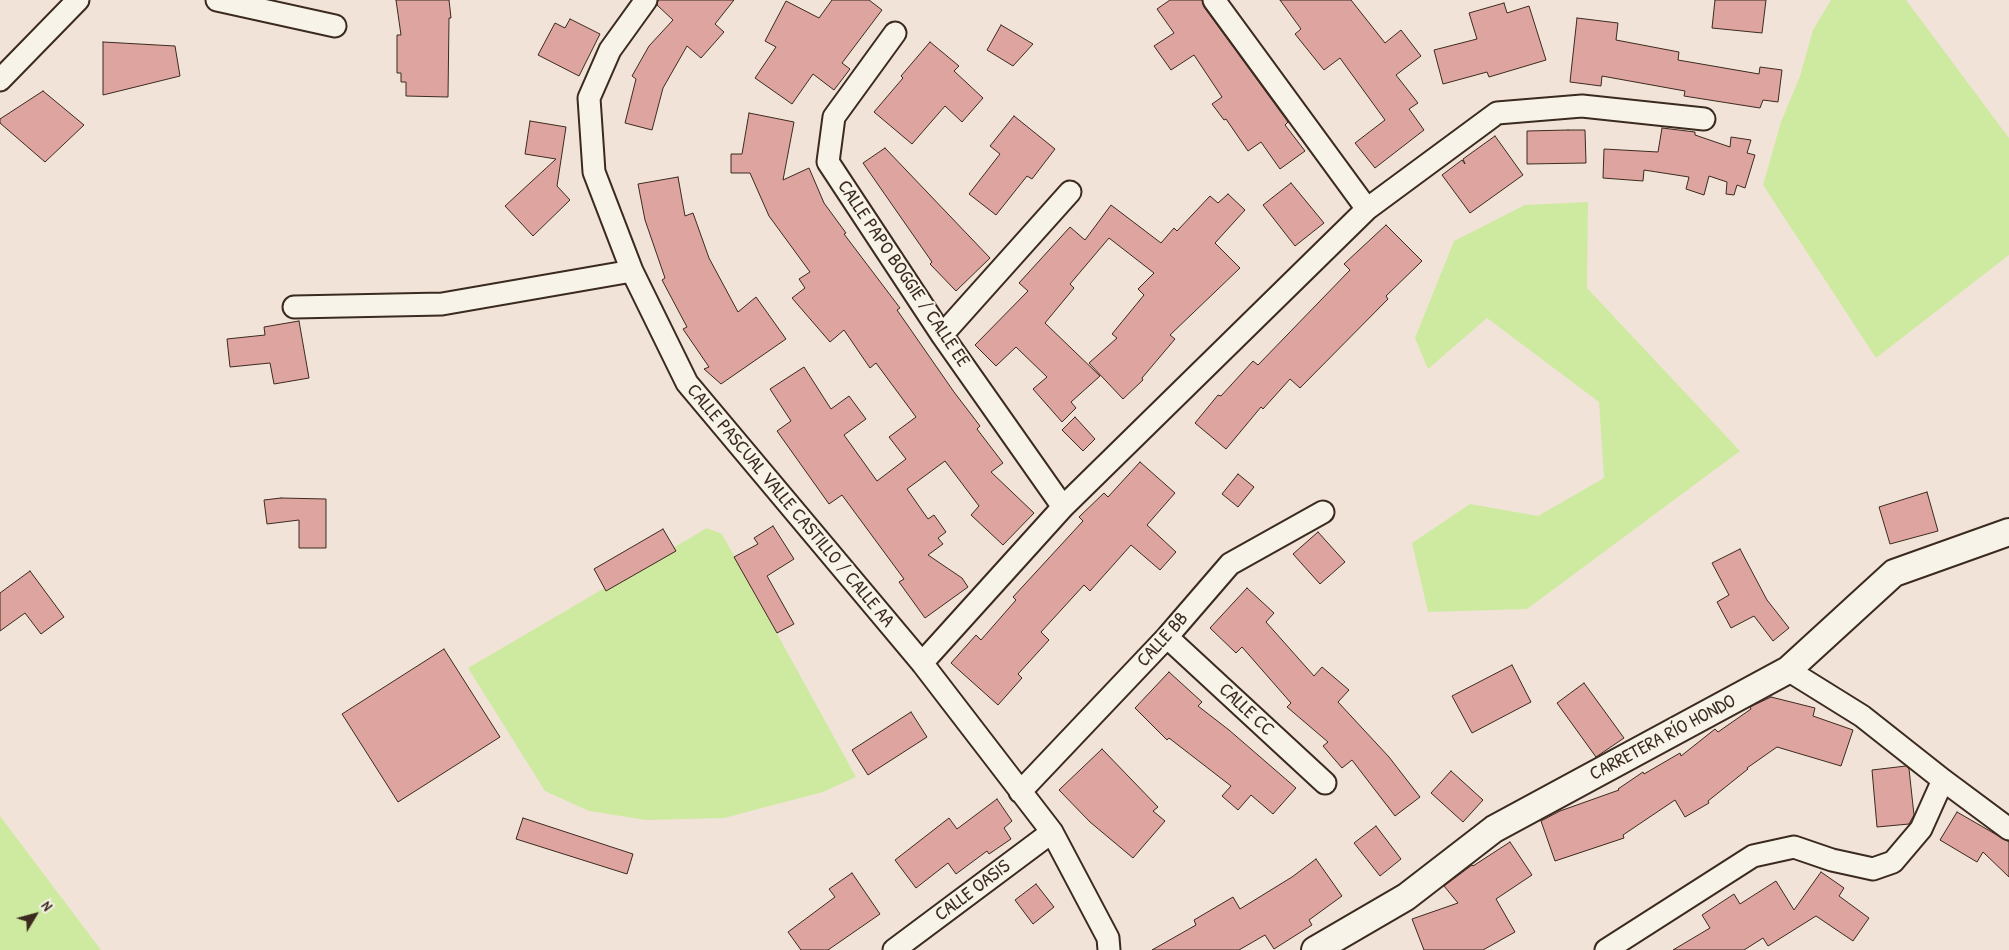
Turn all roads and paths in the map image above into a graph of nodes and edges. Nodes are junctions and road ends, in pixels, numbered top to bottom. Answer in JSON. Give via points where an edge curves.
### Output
{"nodes":[{"id":1,"x":78,"y":0,"type":"edge"},
{"id":2,"x":217,"y":0,"type":"edge"},
{"id":3,"x":646,"y":0,"type":"edge"},
{"id":4,"x":1214,"y":0,"type":"edge"},
{"id":5,"x":335,"y":26,"type":"dead end"},
{"id":6,"x":894,"y":33,"type":"dead end"},
{"id":7,"x":0,"y":80,"type":"edge"},
{"id":8,"x":1704,"y":119,"type":"dead end"},
{"id":9,"x":1070,"y":192,"type":"dead end"},
{"id":10,"x":1367,"y":209,"type":"junction"},
{"id":11,"x":632,"y":271,"type":"junction"},
{"id":12,"x":294,"y":306,"type":"dead end"},
{"id":13,"x":942,"y":335,"type":"junction"},
{"id":14,"x":1063,"y":507,"type":"junction"},
{"id":15,"x":1323,"y":512,"type":"dead end"},
{"id":16,"x":2009,"y":532,"type":"edge"},
{"id":17,"x":1167,"y":637,"type":"junction"},
{"id":18,"x":922,"y":664,"type":"junction"},
{"id":19,"x":1788,"y":670,"type":"junction"},
{"id":20,"x":1943,"y":780,"type":"junction"},
{"id":21,"x":1325,"y":783,"type":"dead end"},
{"id":22,"x":1020,"y":792,"type":"junction"},
{"id":23,"x":2009,"y":829,"type":"edge"},
{"id":24,"x":1052,"y":832,"type":"junction"},
{"id":25,"x":894,"y":950,"type":"edge"},
{"id":26,"x":1109,"y":950,"type":"edge"},
{"id":27,"x":1316,"y":950,"type":"edge"},
{"id":28,"x":1606,"y":950,"type":"edge"}],
"edges":[{"from":1,"to":7,"type":"street"},
{"from":2,"to":5,"type":"street"},
{"from":3,"to":11,"type":"street","name":"CALLE PASCUAL VALLE CASTILLO / CALLE AA","via":[[610,50],[589,98],[594,172]]},
{"from":4,"to":10,"type":"street"},
{"from":6,"to":13,"type":"street","name":"CALLE PAPO BOGGIE / CALLE EE","via":[[834,117],[828,162]]},
{"from":8,"to":10,"type":"street","via":[[1582,106],[1497,113]]},
{"from":9,"to":13,"type":"street"},
{"from":10,"to":14,"type":"street"},
{"from":11,"to":12,"type":"street","via":[[442,304]]},
{"from":11,"to":18,"type":"street","name":"CALLE PASCUAL VALLE CASTILLO / CALLE AA","via":[[687,383]]},
{"from":13,"to":14,"type":"street","name":"CALLE PAPO BOGGIE / CALLE EE"},
{"from":14,"to":18,"type":"street"},
{"from":15,"to":17,"type":"street","name":"CALLE BB","via":[[1230,564]]},
{"from":16,"to":19,"type":"street","name":"CARRETERA RÍO HONDO","via":[[1894,573]]},
{"from":17,"to":21,"type":"street","name":"CALLE CC"},
{"from":17,"to":22,"type":"street","name":"CALLE BB"},
{"from":18,"to":22,"type":"street","name":"CALLE PASCUAL VALLE CASTILLO / CALLE AA"},
{"from":19,"to":20,"type":"street","via":[[1862,716]]},
{"from":19,"to":27,"type":"street","name":"CARRETERA RÍO HONDO","via":[[1494,828],[1406,897]]},
{"from":20,"to":23,"type":"street"},
{"from":20,"to":28,"type":"street","via":[[1921,829],[1893,862],[1873,869],[1794,847],[1753,856]]},
{"from":22,"to":24,"type":"street","name":"CALLE PASCUAL VALLE CASTILLO / CALLE AA"},
{"from":24,"to":25,"type":"street","name":"CALLE OASIS"},
{"from":24,"to":26,"type":"street","name":"CALLE PASCUAL VALLE CASTILLO / CALLE AA","via":[[1108,938]]}]}
